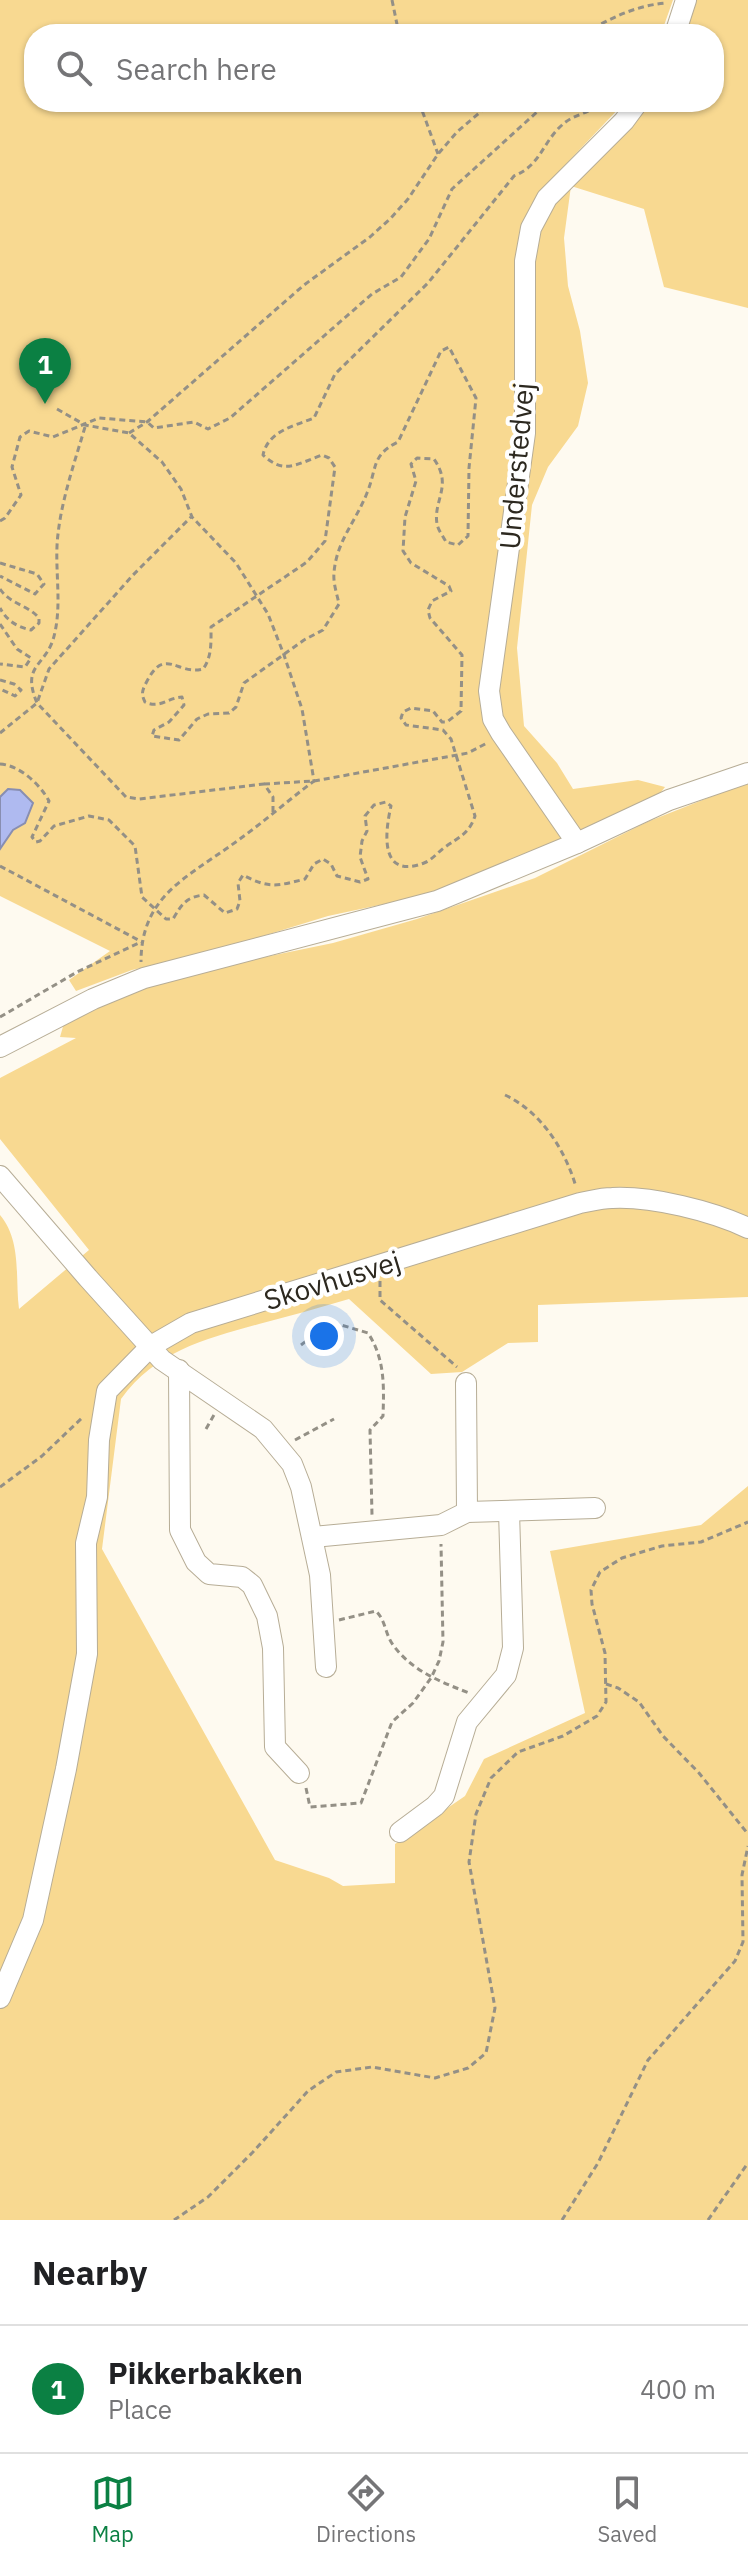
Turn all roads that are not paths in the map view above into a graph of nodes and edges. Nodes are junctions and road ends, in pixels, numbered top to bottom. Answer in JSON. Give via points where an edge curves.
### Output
{"nodes":[{"id":1,"x":686,"y":1,"type":"edge"},
{"id":2,"x":678,"y":24,"type":"edge"},
{"id":3,"x":631,"y":112,"type":"edge"},
{"id":4,"x":748,"y":773,"type":"edge"},
{"id":5,"x":577,"y":843,"type":"junction"},
{"id":6,"x":0,"y":1047,"type":"edge"},
{"id":7,"x":0,"y":1176,"type":"edge"},
{"id":8,"x":744,"y":1226,"type":"edge"},
{"id":9,"x":164,"y":1359,"type":"junction"},
{"id":10,"x":464,"y":1378,"type":"road end"},
{"id":11,"x":595,"y":1508,"type":"dead end"},
{"id":12,"x":509,"y":1511,"type":"junction"},
{"id":13,"x":467,"y":1512,"type":"junction"},
{"id":14,"x":313,"y":1537,"type":"junction"},
{"id":15,"x":326,"y":1667,"type":"dead end"},
{"id":16,"x":299,"y":1773,"type":"road end"},
{"id":17,"x":400,"y":1832,"type":"dead end"},
{"id":18,"x":0,"y":1998,"type":"edge"}],
"edges":[{"from":1,"to":2,"type":"street"},
{"from":3,"to":5,"type":"street","name":"Understedvej","via":[[547,198],[531,228],[525,261],[525,433],[489,691],[501,733]]},
{"from":4,"to":5,"type":"street","via":[[669,800]]},
{"from":5,"to":6,"type":"street","via":[[437,901],[144,978]]},
{"from":7,"to":9,"type":"street"},
{"from":8,"to":9,"type":"street","name":"Skovhusvej","via":[[658,1202],[612,1198],[580,1203],[191,1323]]},
{"from":9,"to":14,"type":"street","via":[[263,1429],[279,1448],[301,1487]]},
{"from":9,"to":16,"type":"street","via":[[180,1530],[196,1562],[209,1574],[242,1577],[257,1594],[272,1635],[275,1747]]},
{"from":9,"to":18,"type":"street","name":"Skovhusvej","via":[[107,1391],[97,1497],[86,1543],[87,1654],[33,1920]]},
{"from":10,"to":13,"type":"street"},
{"from":11,"to":12,"type":"street"},
{"from":12,"to":13,"type":"street"},
{"from":12,"to":17,"type":"street","via":[[513,1648],[506,1675],[467,1722],[444,1796]]},
{"from":13,"to":14,"type":"street","via":[[441,1525]]},
{"from":14,"to":15,"type":"street"}]}
